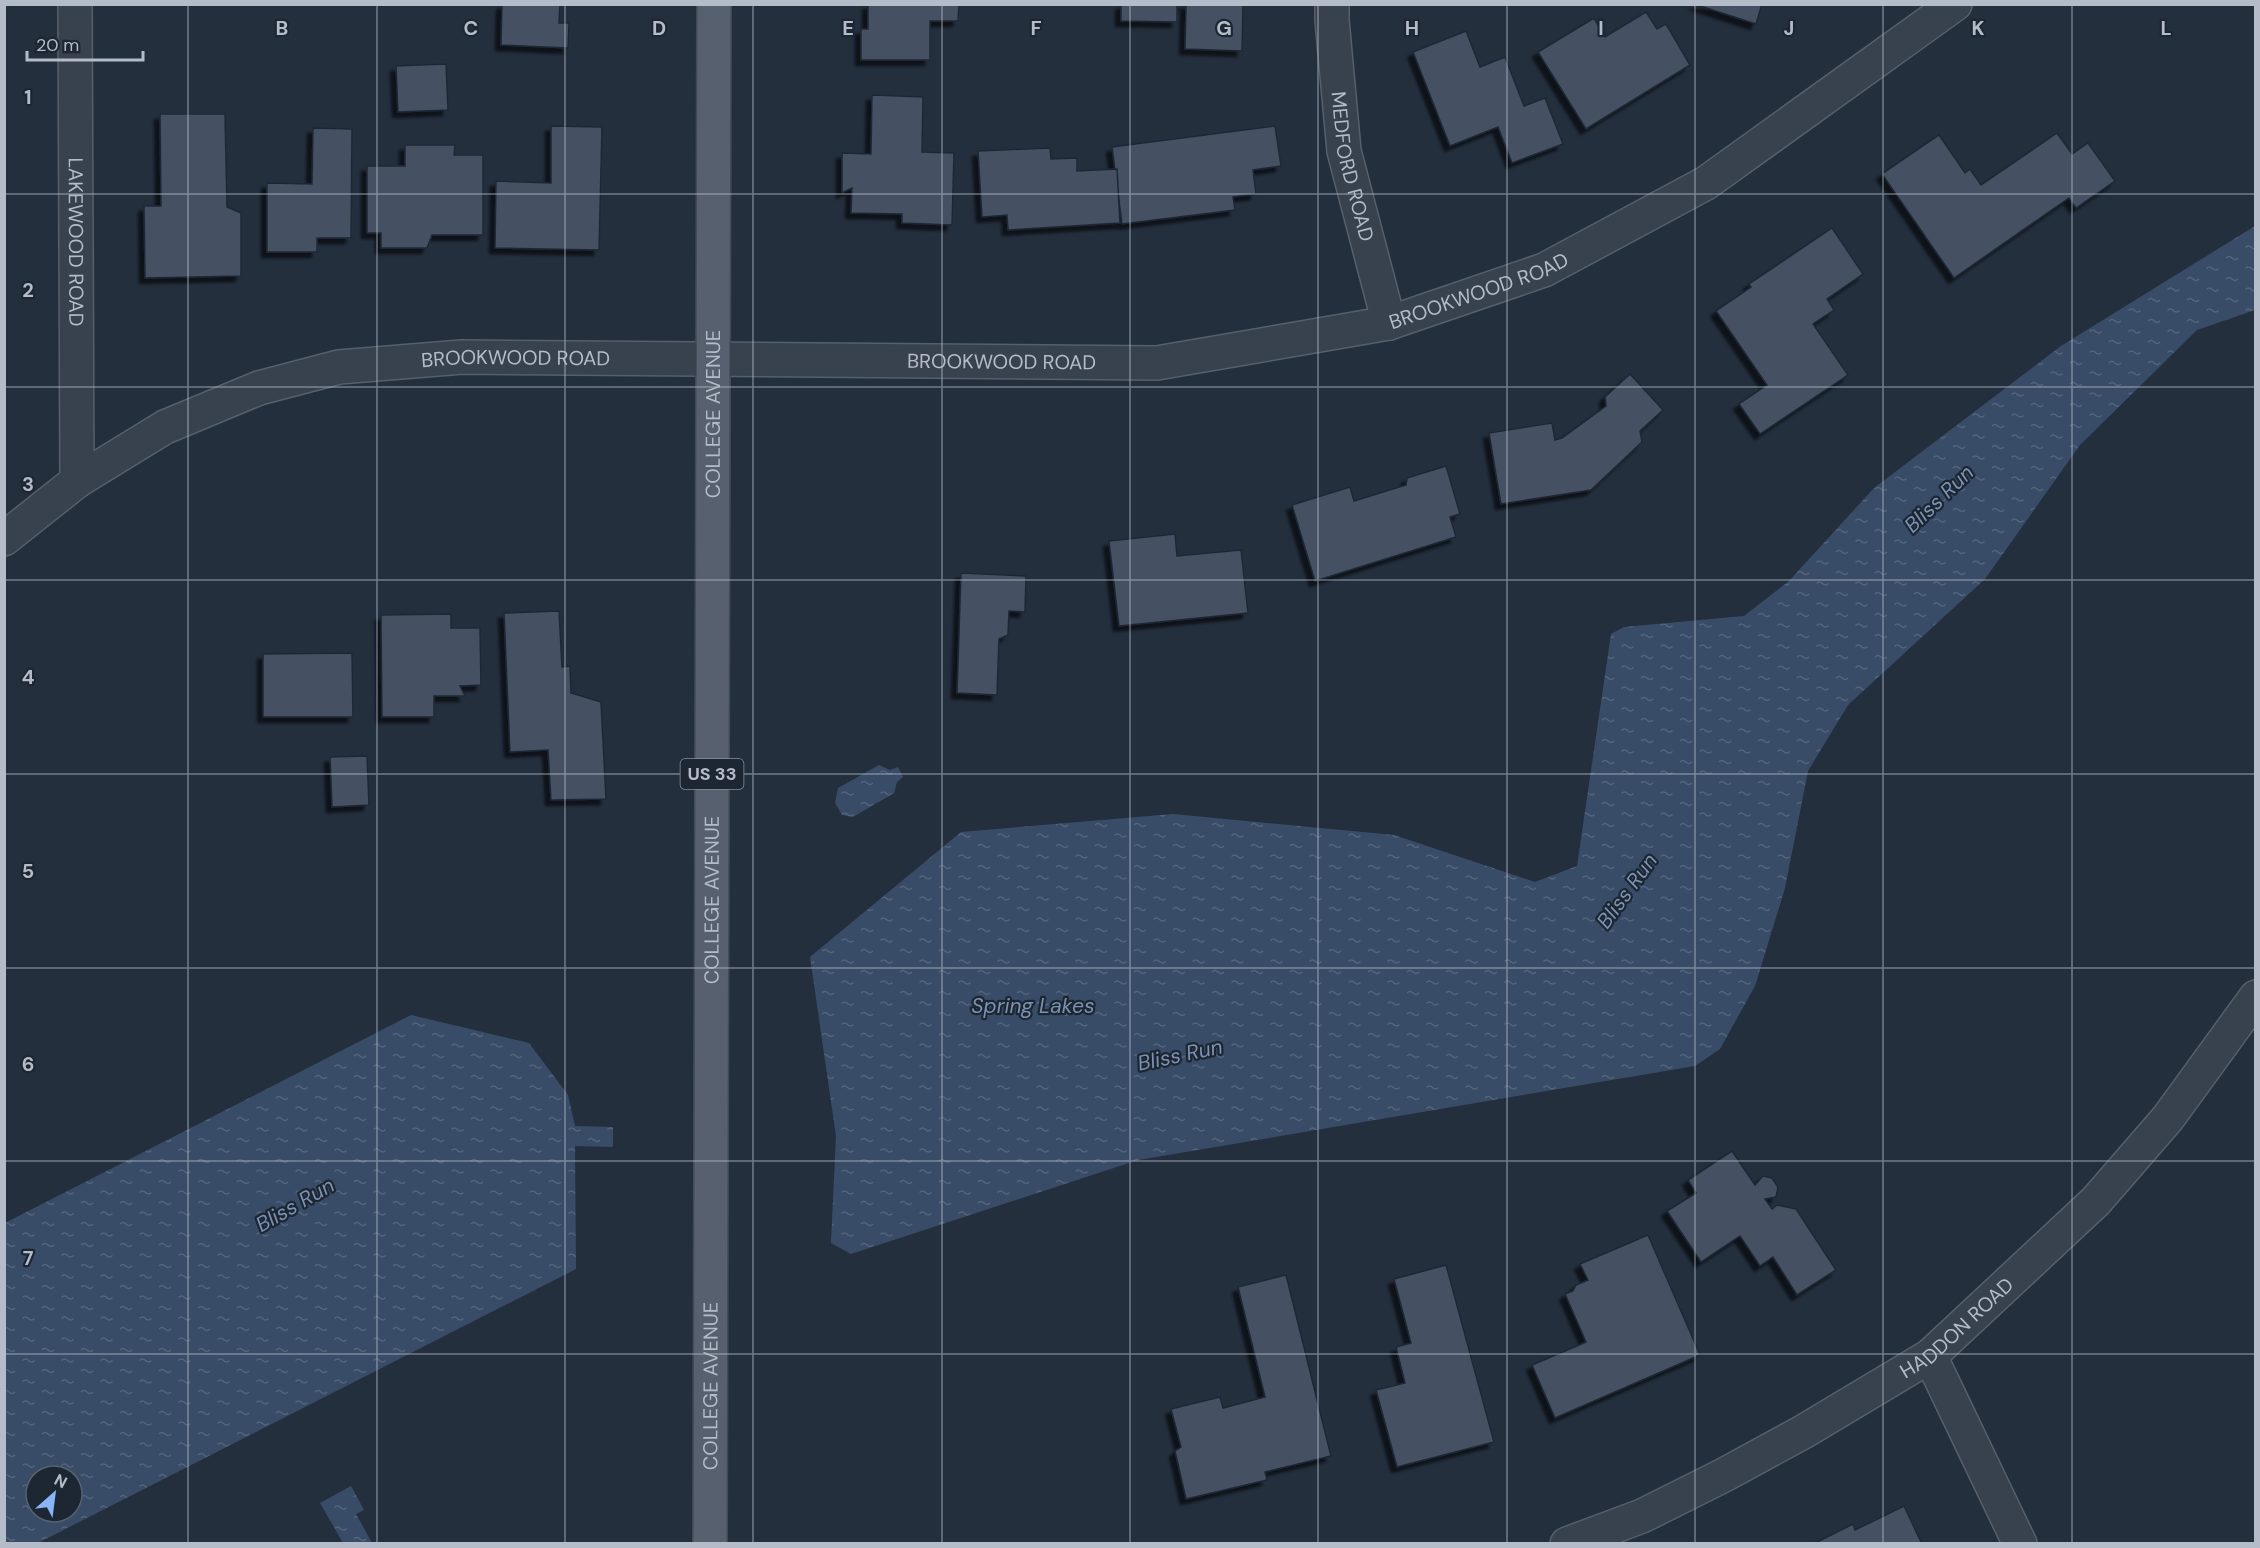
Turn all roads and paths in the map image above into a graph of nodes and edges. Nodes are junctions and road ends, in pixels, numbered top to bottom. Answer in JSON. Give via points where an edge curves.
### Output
{"nodes":[{"id":1,"x":75,"y":4,"type":"edge"},
{"id":2,"x":714,"y":4,"type":"edge"},
{"id":3,"x":1332,"y":4,"type":"edge"},
{"id":4,"x":1955,"y":4,"type":"edge"},
{"id":5,"x":1389,"y":323,"type":"junction"},
{"id":6,"x":713,"y":359,"type":"junction"},
{"id":7,"x":77,"y":481,"type":"junction"},
{"id":8,"x":4,"y":539,"type":"edge"},
{"id":9,"x":2256,"y":997,"type":"edge"},
{"id":10,"x":1930,"y":1356,"type":"junction"},
{"id":11,"x":710,"y":1544,"type":"edge"},
{"id":12,"x":1567,"y":1544,"type":"edge"},
{"id":13,"x":2020,"y":1544,"type":"edge"}],
"edges":[{"from":1,"to":7,"type":"street","name":"LAKEWOOD ROAD"},
{"from":2,"to":6,"type":"main road","name":"COLLEGE AVENUE","number":"US 33"},
{"from":3,"to":5,"type":"street","name":"MEDFORD ROAD","via":[[1344,151]]},
{"from":4,"to":5,"type":"street","name":"BROOKWOOD ROAD","via":[[1706,183],[1544,270]]},
{"from":5,"to":6,"type":"street","name":"BROOKWOOD ROAD","via":[[1157,363]]},
{"from":6,"to":7,"type":"street","name":"BROOKWOOD ROAD","via":[[462,357],[339,368],[259,388],[165,427]]},
{"from":6,"to":11,"type":"main road","name":"COLLEGE AVENUE","number":"US 33"},
{"from":7,"to":8,"type":"street","name":"BROOKWOOD ROAD"},
{"from":9,"to":10,"type":"street","name":"HADDON ROAD","via":[[2168,1118],[2096,1202]]},
{"from":10,"to":12,"type":"street","name":"HADDON ROAD","via":[[1724,1475],[1642,1516]]},
{"from":10,"to":13,"type":"street"}]}
